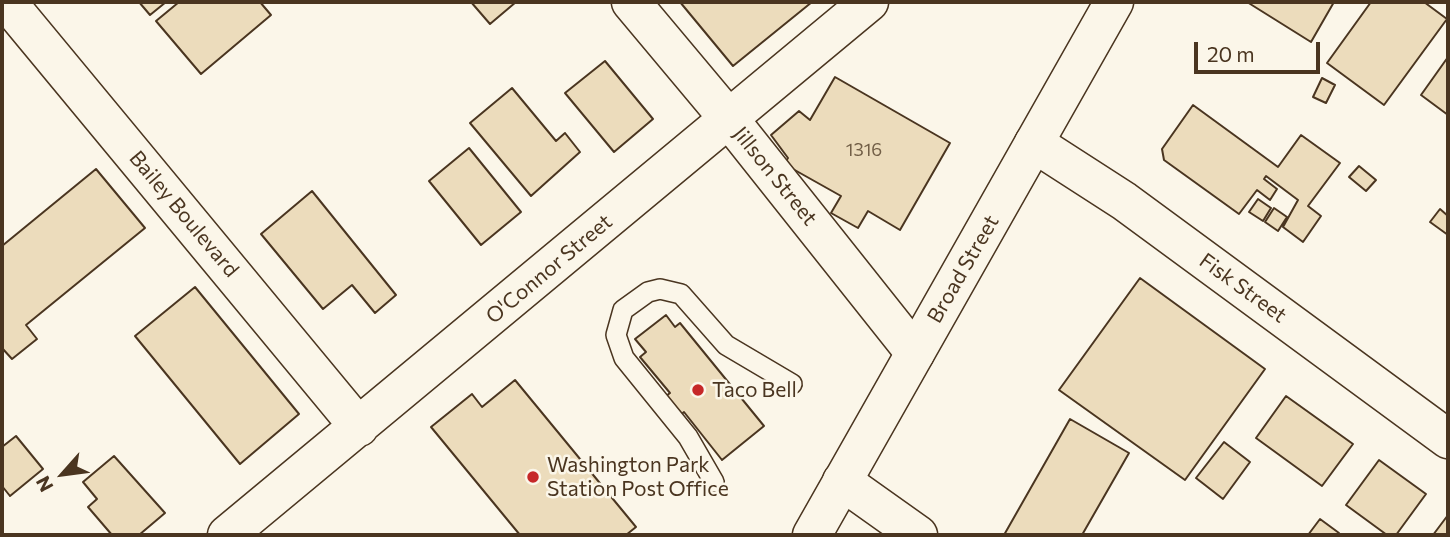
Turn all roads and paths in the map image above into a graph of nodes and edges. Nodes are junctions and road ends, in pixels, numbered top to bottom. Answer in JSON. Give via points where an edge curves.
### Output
{"nodes":[{"id":1,"x":7,"y":2,"type":"edge"},
{"id":2,"x":631,"y":2,"type":"edge"},
{"id":3,"x":869,"y":2,"type":"edge"},
{"id":4,"x":1114,"y":2,"type":"edge"},
{"id":5,"x":729,"y":119,"type":"junction"},
{"id":6,"x":1034,"y":143,"type":"junction"},
{"id":7,"x":915,"y":353,"type":"junction"},
{"id":8,"x":792,"y":384,"type":"dead end"},
{"id":9,"x":359,"y":427,"type":"junction"},
{"id":10,"x":1448,"y":439,"type":"edge"},
{"id":11,"x":842,"y":481,"type":"junction"},
{"id":12,"x":714,"y":482,"type":"dead end"},
{"id":13,"x":228,"y":535,"type":"edge"},
{"id":14,"x":812,"y":535,"type":"edge"},
{"id":15,"x":918,"y":535,"type":"edge"}],
"edges":[{"from":1,"to":9,"type":"street","name":"Bailey Boulevard"},
{"from":2,"to":5,"type":"street","name":"Jillson Street"},
{"from":3,"to":5,"type":"street","name":"O'Connor Street"},
{"from":4,"to":6,"type":"street","name":"Broad Street"},
{"from":5,"to":7,"type":"street","name":"Jillson Street"},
{"from":5,"to":9,"type":"street","name":"O'Connor Street"},
{"from":6,"to":7,"type":"street","name":"Broad Street"},
{"from":6,"to":10,"type":"street","name":"Fisk Street","via":[[1124,201]]},
{"from":7,"to":11,"type":"street","name":"Broad Street"},
{"from":8,"to":12,"type":"lane","via":[[726,345],[681,293],[648,292],[623,310],[616,335],[624,358],[688,437]]},
{"from":9,"to":13,"type":"street","name":"O'Connor Street"},
{"from":11,"to":14,"type":"street","name":"Broad Street"},
{"from":11,"to":15,"type":"street"}]}
